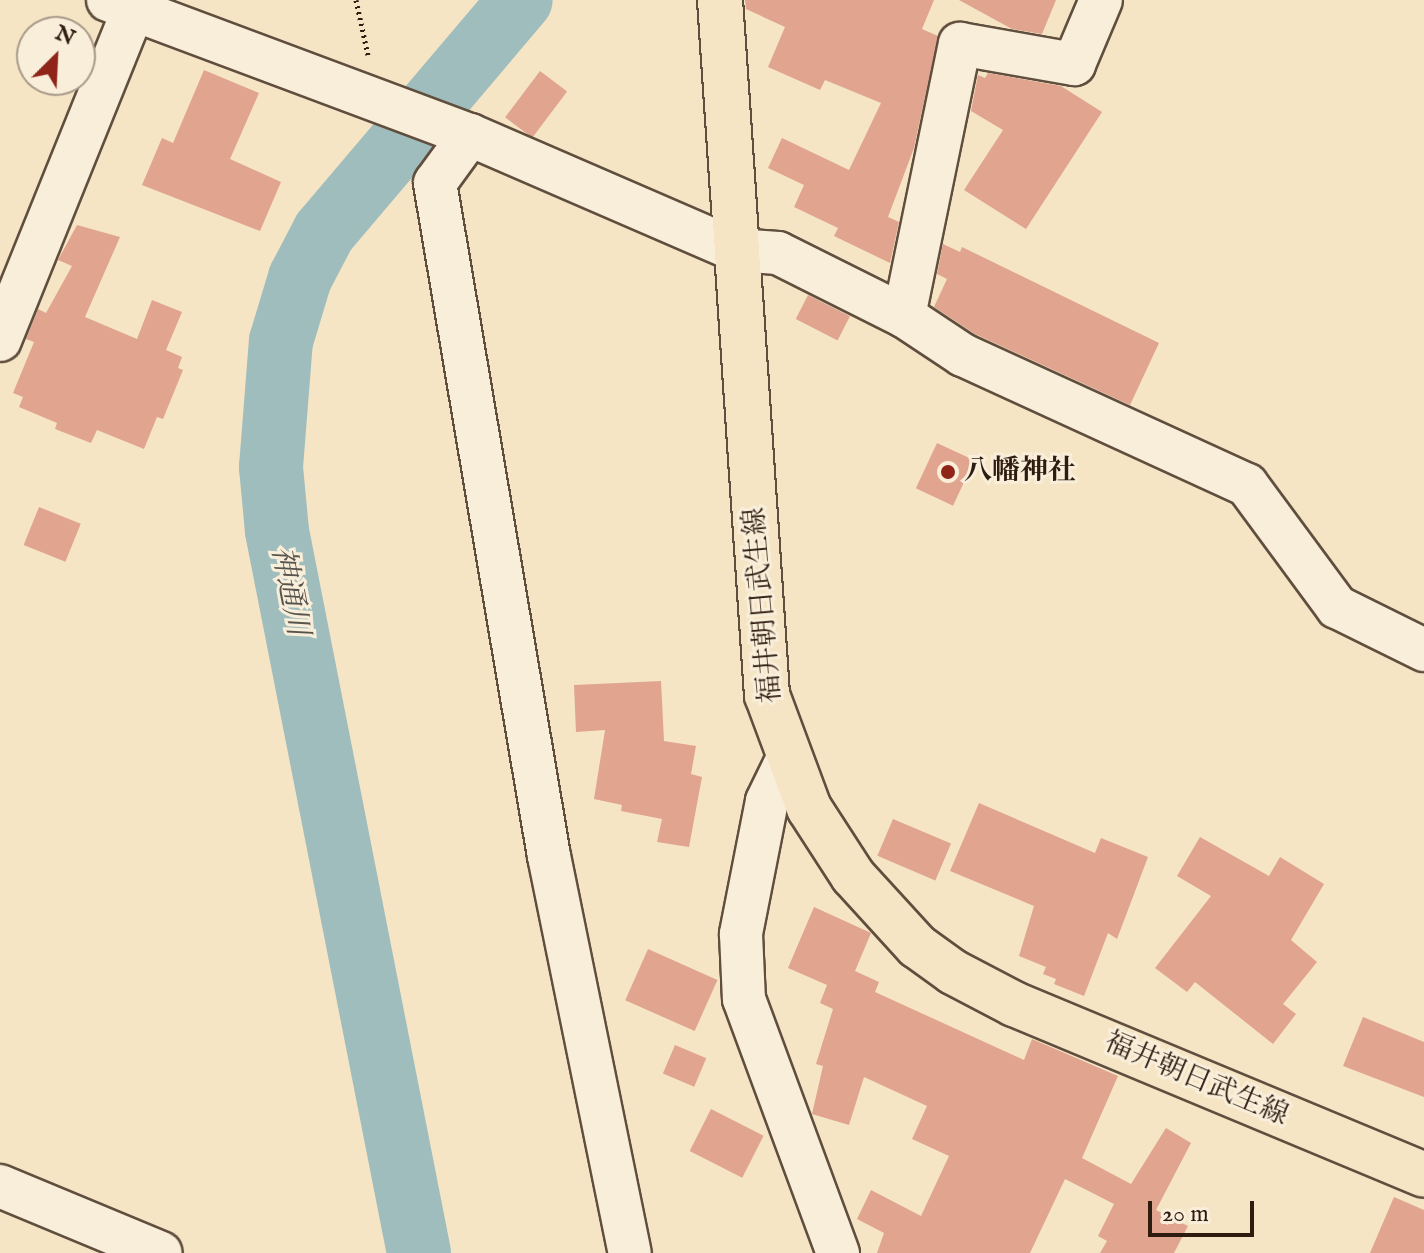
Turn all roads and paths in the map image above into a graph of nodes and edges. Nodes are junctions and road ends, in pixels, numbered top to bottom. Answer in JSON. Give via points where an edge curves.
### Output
{"nodes":[{"id":1,"x":356,"y":0,"type":"edge"},
{"id":2,"x":720,"y":0,"type":"edge"},
{"id":3,"x":1101,"y":0,"type":"edge"},
{"id":4,"x":120,"y":5,"type":"edge"},
{"id":5,"x":377,"y":99,"type":"junction"},
{"id":6,"x":470,"y":135,"type":"junction"},
{"id":7,"x":736,"y":250,"type":"junction"},
{"id":8,"x":904,"y":316,"type":"junction"},
{"id":9,"x":0,"y":340,"type":"edge"},
{"id":10,"x":1424,"y":650,"type":"edge"},
{"id":11,"x":788,"y":758,"type":"junction"},
{"id":12,"x":1424,"y":1175,"type":"edge"},
{"id":13,"x":0,"y":1186,"type":"edge"},
{"id":14,"x":161,"y":1253,"type":"edge"},
{"id":15,"x":630,"y":1253,"type":"edge"},
{"id":16,"x":838,"y":1253,"type":"edge"}],
"edges":[{"from":1,"to":5,"type":"path"},
{"from":2,"to":7,"type":"main road","name":"福井朝日武生線"},
{"from":3,"to":8,"type":"street","via":[[1074,64],[960,44]]},
{"from":4,"to":5,"type":"street"},
{"from":4,"to":9,"type":"street"},
{"from":5,"to":6,"type":"street"},
{"from":6,"to":7,"type":"street"},
{"from":6,"to":15,"type":"street","via":[[435,183],[549,856]]},
{"from":7,"to":8,"type":"street","via":[[778,253]]},
{"from":7,"to":11,"type":"main road","name":"福井朝日武生線","via":[[767,695]]},
{"from":8,"to":10,"type":"street","via":[[963,355],[1247,485],[1337,607]]},
{"from":11,"to":12,"type":"main road","name":"福井朝日武生線","via":[[809,808],[853,876],[917,946],[953,972],[1014,1004]]},
{"from":11,"to":16,"type":"street","via":[[767,801],[741,934],[744,999]]},
{"from":13,"to":14,"type":"street"}]}
